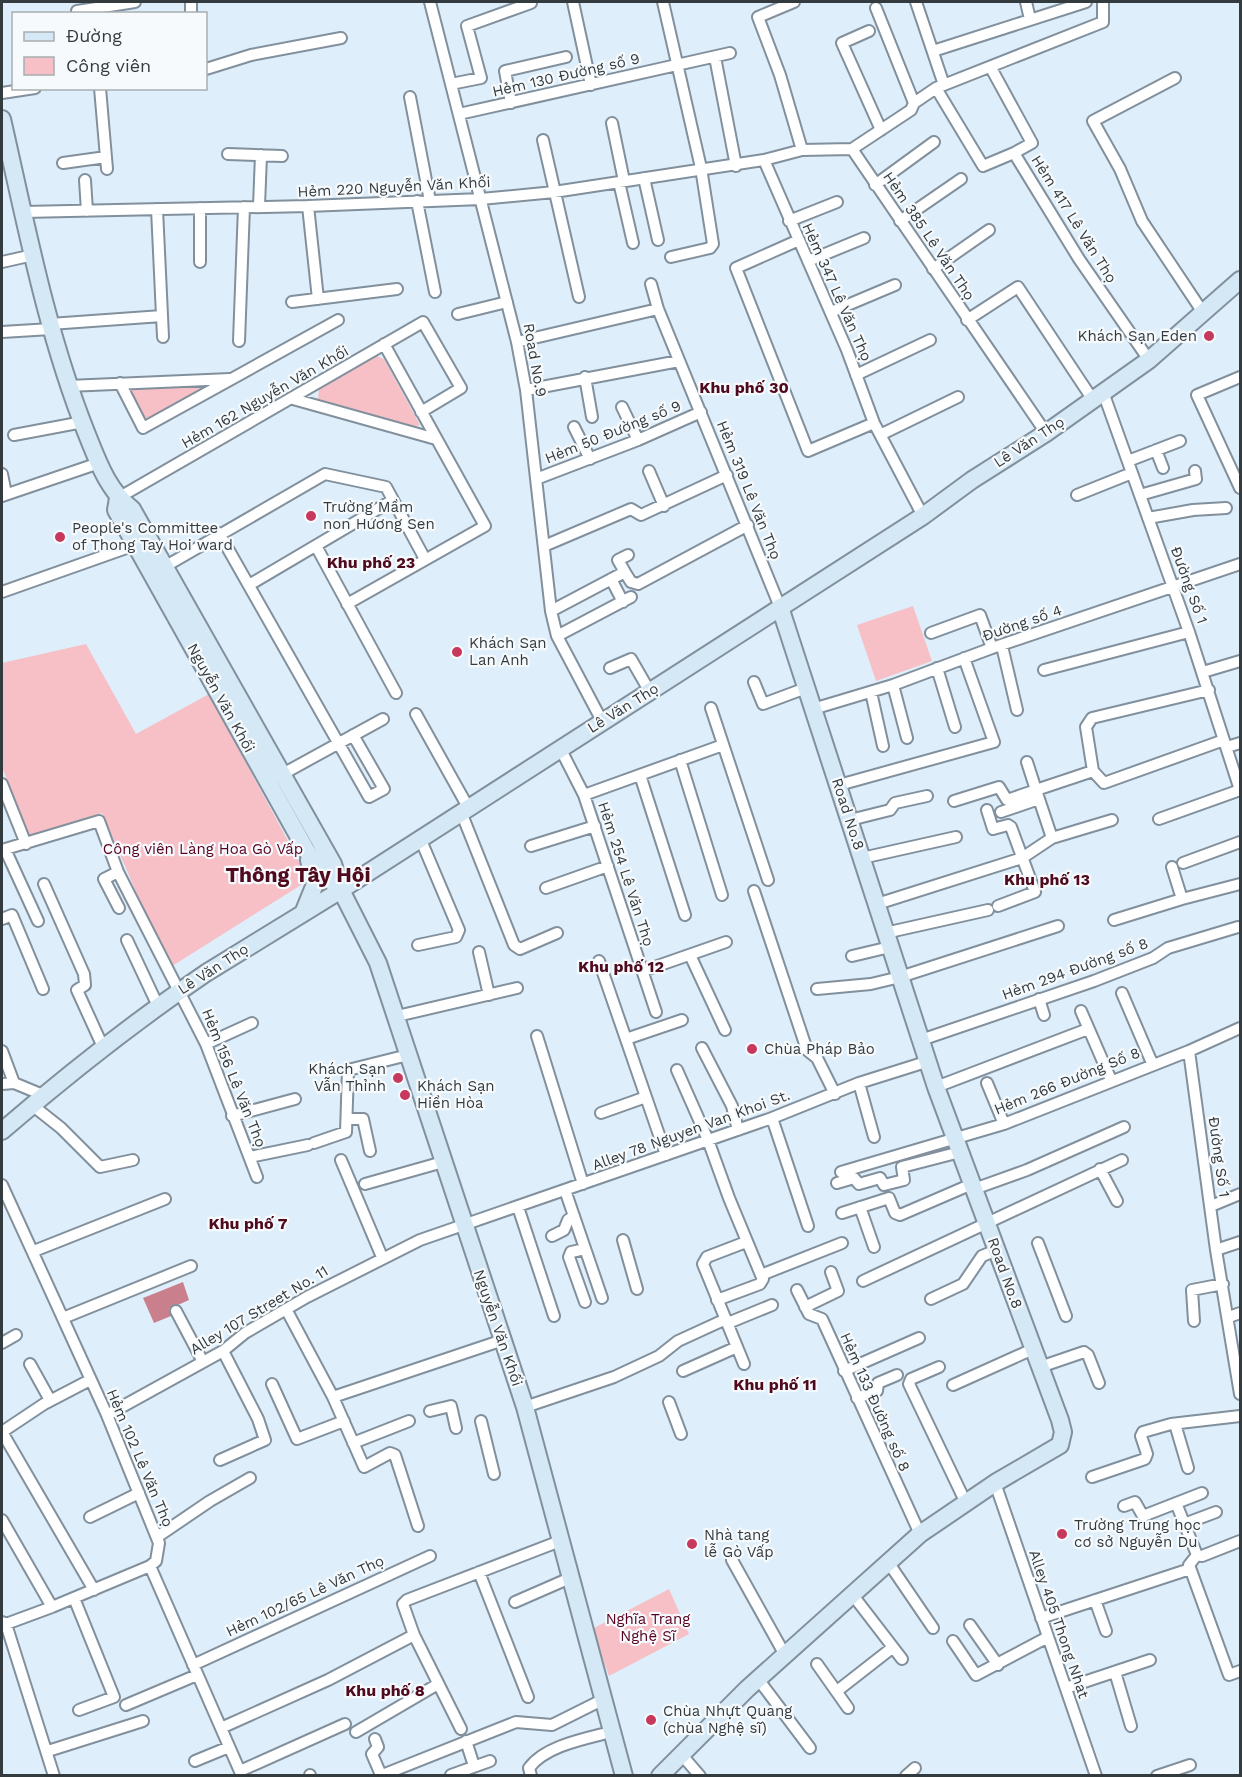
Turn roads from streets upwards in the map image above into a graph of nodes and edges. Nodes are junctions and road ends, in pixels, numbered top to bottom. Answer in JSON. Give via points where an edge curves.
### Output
{"nodes":[{"id":1,"x":135,"y":2,"type":"edge"},
{"id":2,"x":430,"y":2,"type":"edge"},
{"id":3,"x":573,"y":2,"type":"edge"},
{"id":4,"x":663,"y":2,"type":"edge"},
{"id":5,"x":790,"y":2,"type":"edge"},
{"id":6,"x":916,"y":2,"type":"edge"},
{"id":7,"x":1026,"y":2,"type":"edge"},
{"id":8,"x":1086,"y":2,"type":"edge"},
{"id":9,"x":1103,"y":2,"type":"edge"},
{"id":10,"x":531,"y":3,"type":"dead end"},
{"id":11,"x":1065,"y":5,"type":"edge"},
{"id":12,"x":876,"y":8,"type":"dead end"},
{"id":13,"x":113,"y":9,"type":"edge"},
{"id":14,"x":77,"y":11,"type":"dead end"},
{"id":15,"x":1030,"y":20,"type":"junction"},
{"id":16,"x":869,"y":31,"type":"dead end"},
{"id":17,"x":341,"y":38,"type":"dead end"},
{"id":18,"x":933,"y":51,"type":"junction"},
{"id":19,"x":730,"y":53,"type":"dead end"},
{"id":20,"x":566,"y":57,"type":"dead end"},
{"id":21,"x":715,"y":57,"type":"junction"},
{"id":22,"x":679,"y":65,"type":"junction"},
{"id":23,"x":991,"y":68,"type":"junction"},
{"id":24,"x":207,"y":69,"type":"edge"},
{"id":25,"x":1176,"y":78,"type":"dead end"},
{"id":26,"x":451,"y":84,"type":"junction"},
{"id":27,"x":591,"y":85,"type":"junction"},
{"id":28,"x":940,"y":86,"type":"junction"},
{"id":29,"x":22,"y":90,"type":"edge"},
{"id":30,"x":100,"y":90,"type":"edge"},
{"id":31,"x":2,"y":93,"type":"edge"},
{"id":32,"x":410,"y":97,"type":"dead end"},
{"id":33,"x":511,"y":103,"type":"junction"},
{"id":34,"x":914,"y":103,"type":"junction"},
{"id":35,"x":459,"y":114,"type":"junction"},
{"id":36,"x":2,"y":119,"type":"edge"},
{"id":37,"x":612,"y":123,"type":"dead end"},
{"id":38,"x":880,"y":130,"type":"junction"},
{"id":39,"x":543,"y":140,"type":"dead end"},
{"id":40,"x":934,"y":142,"type":"dead end"},
{"id":41,"x":852,"y":149,"type":"junction"},
{"id":42,"x":802,"y":150,"type":"junction"},
{"id":43,"x":1014,"y":153,"type":"junction"},
{"id":44,"x":228,"y":154,"type":"dead end"},
{"id":45,"x":261,"y":155,"type":"junction"},
{"id":46,"x":282,"y":156,"type":"dead end"},
{"id":47,"x":106,"y":157,"type":"junction"},
{"id":48,"x":764,"y":160,"type":"junction"},
{"id":49,"x":63,"y":163,"type":"dead end"},
{"id":50,"x":736,"y":166,"type":"junction"},
{"id":51,"x":701,"y":168,"type":"junction"},
{"id":52,"x":106,"y":169,"type":"dead end"},
{"id":53,"x":644,"y":178,"type":"junction"},
{"id":54,"x":961,"y":178,"type":"dead end"},
{"id":55,"x":85,"y":180,"type":"dead end"},
{"id":56,"x":622,"y":181,"type":"junction"},
{"id":57,"x":875,"y":185,"type":"junction"},
{"id":58,"x":555,"y":192,"type":"junction"},
{"id":59,"x":481,"y":199,"type":"junction"},
{"id":60,"x":417,"y":201,"type":"junction"},
{"id":61,"x":430,"y":201,"type":"junction"},
{"id":62,"x":837,"y":202,"type":"dead end"},
{"id":63,"x":260,"y":206,"type":"junction"},
{"id":64,"x":308,"y":206,"type":"junction"},
{"id":65,"x":244,"y":207,"type":"junction"},
{"id":66,"x":200,"y":208,"type":"junction"},
{"id":67,"x":157,"y":209,"type":"junction"},
{"id":68,"x":87,"y":211,"type":"junction"},
{"id":69,"x":23,"y":213,"type":"junction"},
{"id":70,"x":900,"y":221,"type":"junction"},
{"id":71,"x":789,"y":222,"type":"junction"},
{"id":72,"x":989,"y":230,"type":"dead end"},
{"id":73,"x":864,"y":238,"type":"dead end"},
{"id":74,"x":658,"y":240,"type":"dead end"},
{"id":75,"x":799,"y":240,"type":"junction"},
{"id":76,"x":633,"y":243,"type":"dead end"},
{"id":77,"x":33,"y":255,"type":"junction"},
{"id":78,"x":671,"y":256,"type":"dead end"},
{"id":79,"x":808,"y":261,"type":"junction"},
{"id":80,"x":2,"y":262,"type":"edge"},
{"id":81,"x":200,"y":262,"type":"dead end"},
{"id":82,"x":933,"y":269,"type":"junction"},
{"id":83,"x":651,"y":284,"type":"dead end"},
{"id":84,"x":895,"y":285,"type":"dead end"},
{"id":85,"x":1239,"y":286,"type":"edge"},
{"id":86,"x":398,"y":289,"type":"dead end"},
{"id":87,"x":435,"y":292,"type":"dead end"},
{"id":88,"x":579,"y":297,"type":"dead end"},
{"id":89,"x":318,"y":299,"type":"junction"},
{"id":90,"x":292,"y":302,"type":"dead end"},
{"id":91,"x":507,"y":302,"type":"junction"},
{"id":92,"x":658,"y":309,"type":"junction"},
{"id":93,"x":831,"y":312,"type":"junction"},
{"id":94,"x":458,"y":314,"type":"dead end"},
{"id":95,"x":1204,"y":314,"type":"junction"},
{"id":96,"x":162,"y":316,"type":"junction"},
{"id":97,"x":338,"y":320,"type":"dead end"},
{"id":98,"x":968,"y":320,"type":"junction"},
{"id":99,"x":51,"y":327,"type":"junction"},
{"id":100,"x":2,"y":332,"type":"edge"},
{"id":101,"x":163,"y":337,"type":"dead end"},
{"id":102,"x":930,"y":340,"type":"dead end"},
{"id":103,"x":239,"y":341,"type":"dead end"},
{"id":104,"x":518,"y":342,"type":"junction"},
{"id":105,"x":384,"y":344,"type":"junction"},
{"id":106,"x":1149,"y":360,"type":"junction"},
{"id":107,"x":679,"y":361,"type":"junction"},
{"id":108,"x":856,"y":375,"type":"junction"},
{"id":109,"x":585,"y":377,"type":"junction"},
{"id":110,"x":1240,"y":377,"type":"edge"},
{"id":111,"x":232,"y":379,"type":"junction"},
{"id":112,"x":120,"y":383,"type":"junction"},
{"id":113,"x":68,"y":386,"type":"junction"},
{"id":114,"x":526,"y":390,"type":"junction"},
{"id":115,"x":1098,"y":396,"type":"junction"},
{"id":116,"x":958,"y":397,"type":"dead end"},
{"id":117,"x":293,"y":399,"type":"junction"},
{"id":118,"x":622,"y":407,"type":"dead end"},
{"id":119,"x":421,"y":412,"type":"junction"},
{"id":120,"x":701,"y":412,"type":"junction"},
{"id":121,"x":592,"y":417,"type":"dead end"},
{"id":122,"x":83,"y":422,"type":"junction"},
{"id":123,"x":874,"y":423,"type":"junction"},
{"id":124,"x":574,"y":427,"type":"dead end"},
{"id":125,"x":1046,"y":433,"type":"junction"},
{"id":126,"x":882,"y":434,"type":"junction"},
{"id":127,"x":15,"y":435,"type":"dead end"},
{"id":128,"x":436,"y":439,"type":"junction"},
{"id":129,"x":638,"y":440,"type":"junction"},
{"id":130,"x":1180,"y":441,"type":"dead end"},
{"id":131,"x":1156,"y":450,"type":"junction"},
{"id":132,"x":590,"y":459,"type":"junction"},
{"id":133,"x":1128,"y":461,"type":"junction"},
{"id":134,"x":99,"y":462,"type":"junction"},
{"id":135,"x":1163,"y":468,"type":"dead end"},
{"id":136,"x":649,"y":471,"type":"dead end"},
{"id":137,"x":1195,"y":471,"type":"dead end"},
{"id":138,"x":1132,"y":473,"type":"junction"},
{"id":139,"x":2,"y":474,"type":"edge"},
{"id":140,"x":727,"y":475,"type":"junction"},
{"id":141,"x":536,"y":479,"type":"junction"},
{"id":142,"x":1240,"y":488,"type":"edge"},
{"id":143,"x":4,"y":495,"type":"edge"},
{"id":144,"x":1077,"y":495,"type":"dead end"},
{"id":145,"x":1140,"y":495,"type":"junction"},
{"id":146,"x":118,"y":498,"type":"junction"},
{"id":147,"x":393,"y":500,"type":"junction"},
{"id":148,"x":664,"y":506,"type":"junction"},
{"id":149,"x":1226,"y":508,"type":"dead end"},
{"id":150,"x":923,"y":516,"type":"junction"},
{"id":151,"x":1148,"y":518,"type":"junction"},
{"id":152,"x":748,"y":525,"type":"junction"},
{"id":153,"x":219,"y":533,"type":"junction"},
{"id":154,"x":135,"y":545,"type":"junction"},
{"id":155,"x":316,"y":546,"type":"junction"},
{"id":156,"x":544,"y":546,"type":"junction"},
{"id":157,"x":628,"y":555,"type":"dead end"},
{"id":158,"x":425,"y":559,"type":"junction"},
{"id":159,"x":1240,"y":564,"type":"edge"},
{"id":160,"x":158,"y":570,"type":"junction"},
{"id":161,"x":626,"y":574,"type":"junction"},
{"id":162,"x":611,"y":579,"type":"junction"},
{"id":163,"x":249,"y":585,"type":"junction"},
{"id":164,"x":1173,"y":587,"type":"junction"},
{"id":165,"x":2,"y":592,"type":"edge"},
{"id":166,"x":348,"y":604,"type":"junction"},
{"id":167,"x":780,"y":607,"type":"junction"},
{"id":168,"x":552,"y":611,"type":"junction"},
{"id":169,"x":1189,"y":632,"type":"junction"},
{"id":170,"x":931,"y":633,"type":"dead end"},
{"id":171,"x":557,"y":636,"type":"junction"},
{"id":172,"x":997,"y":647,"type":"junction"},
{"id":173,"x":964,"y":658,"type":"junction"},
{"id":174,"x":1240,"y":661,"type":"edge"},
{"id":175,"x":610,"y":668,"type":"dead end"},
{"id":176,"x":937,"y":668,"type":"junction"},
{"id":177,"x":1044,"y":670,"type":"dead end"},
{"id":178,"x":1203,"y":672,"type":"junction"},
{"id":179,"x":754,"y":682,"type":"dead end"},
{"id":180,"x":893,"y":685,"type":"junction"},
{"id":181,"x":806,"y":688,"type":"junction"},
{"id":182,"x":1209,"y":690,"type":"junction"},
{"id":183,"x":650,"y":692,"type":"junction"},
{"id":184,"x":871,"y":692,"type":"junction"},
{"id":185,"x":396,"y":693,"type":"dead end"},
{"id":186,"x":711,"y":708,"type":"dead end"},
{"id":187,"x":813,"y":709,"type":"junction"},
{"id":188,"x":1017,"y":710,"type":"dead end"},
{"id":189,"x":416,"y":714,"type":"dead end"},
{"id":190,"x":382,"y":719,"type":"dead end"},
{"id":191,"x":602,"y":721,"type":"junction"},
{"id":192,"x":955,"y":727,"type":"dead end"},
{"id":193,"x":353,"y":735,"type":"junction"},
{"id":194,"x":907,"y":738,"type":"dead end"},
{"id":195,"x":338,"y":743,"type":"junction"},
{"id":196,"x":1240,"y":743,"type":"edge"},
{"id":197,"x":1225,"y":744,"type":"junction"},
{"id":198,"x":723,"y":745,"type":"junction"},
{"id":199,"x":883,"y":746,"type":"dead end"},
{"id":200,"x":560,"y":748,"type":"junction"},
{"id":201,"x":680,"y":760,"type":"junction"},
{"id":202,"x":1027,"y":762,"type":"dead end"},
{"id":203,"x":1093,"y":771,"type":"junction"},
{"id":204,"x":284,"y":774,"type":"junction"},
{"id":205,"x":640,"y":776,"type":"junction"},
{"id":206,"x":268,"y":782,"type":"junction"},
{"id":207,"x":2,"y":784,"type":"edge"},
{"id":208,"x":839,"y":785,"type":"junction"},
{"id":209,"x":1240,"y":790,"type":"edge"},
{"id":210,"x":584,"y":795,"type":"junction"},
{"id":211,"x":1038,"y":795,"type":"junction"},
{"id":212,"x":927,"y":796,"type":"dead end"},
{"id":213,"x":954,"y":801,"type":"dead end"},
{"id":214,"x":465,"y":810,"type":"junction"},
{"id":215,"x":987,"y":810,"type":"dead end"},
{"id":216,"x":1001,"y":812,"type":"dead end"},
{"id":217,"x":1159,"y":819,"type":"dead end"},
{"id":218,"x":850,"y":820,"type":"junction"},
{"id":219,"x":1112,"y":820,"type":"dead end"},
{"id":220,"x":595,"y":826,"type":"junction"},
{"id":221,"x":956,"y":837,"type":"dead end"},
{"id":222,"x":420,"y":838,"type":"junction"},
{"id":223,"x":1052,"y":838,"type":"junction"},
{"id":224,"x":1240,"y":842,"type":"edge"},
{"id":225,"x":26,"y":844,"type":"junction"},
{"id":226,"x":531,"y":846,"type":"dead end"},
{"id":227,"x":305,"y":848,"type":"junction"},
{"id":228,"x":3,"y":850,"type":"edge"},
{"id":229,"x":862,"y":858,"type":"junction"},
{"id":230,"x":1023,"y":858,"type":"junction"},
{"id":231,"x":608,"y":866,"type":"junction"},
{"id":232,"x":118,"y":872,"type":"junction"},
{"id":233,"x":768,"y":880,"type":"dead end"},
{"id":234,"x":44,"y":884,"type":"dead end"},
{"id":235,"x":1240,"y":884,"type":"edge"},
{"id":236,"x":546,"y":888,"type":"dead end"},
{"id":237,"x":341,"y":890,"type":"junction"},
{"id":238,"x":754,"y":891,"type":"dead end"},
{"id":239,"x":723,"y":895,"type":"dead end"},
{"id":240,"x":1182,"y":899,"type":"junction"},
{"id":241,"x":877,"y":904,"type":"junction"},
{"id":242,"x":119,"y":908,"type":"dead end"},
{"id":243,"x":304,"y":911,"type":"junction"},
{"id":244,"x":685,"y":915,"type":"dead end"},
{"id":245,"x":2,"y":919,"type":"edge"},
{"id":246,"x":1114,"y":920,"type":"dead end"},
{"id":247,"x":38,"y":921,"type":"dead end"},
{"id":248,"x":1058,"y":926,"type":"dead end"},
{"id":249,"x":1238,"y":927,"type":"dead end"},
{"id":250,"x":557,"y":933,"type":"dead end"},
{"id":251,"x":127,"y":940,"type":"dead end"},
{"id":252,"x":888,"y":940,"type":"junction"},
{"id":253,"x":726,"y":942,"type":"dead end"},
{"id":254,"x":418,"y":945,"type":"dead end"},
{"id":255,"x":479,"y":952,"type":"dead end"},
{"id":256,"x":690,"y":955,"type":"junction"},
{"id":257,"x":852,"y":956,"type":"dead end"},
{"id":258,"x":599,"y":962,"type":"dead end"},
{"id":259,"x":643,"y":971,"type":"junction"},
{"id":260,"x":900,"y":977,"type":"junction"},
{"id":261,"x":517,"y":988,"type":"dead end"},
{"id":262,"x":43,"y":989,"type":"dead end"},
{"id":263,"x":816,"y":989,"type":"dead end"},
{"id":264,"x":180,"y":990,"type":"junction"},
{"id":265,"x":1122,"y":993,"type":"dead end"},
{"id":266,"x":489,"y":995,"type":"junction"},
{"id":267,"x":1039,"y":999,"type":"junction"},
{"id":268,"x":158,"y":1006,"type":"junction"},
{"id":269,"x":1081,"y":1011,"type":"dead end"},
{"id":270,"x":656,"y":1012,"type":"dead end"},
{"id":271,"x":1044,"y":1015,"type":"dead end"},
{"id":272,"x":397,"y":1016,"type":"junction"},
{"id":273,"x":682,"y":1020,"type":"dead end"},
{"id":274,"x":252,"y":1023,"type":"dead end"},
{"id":275,"x":1240,"y":1028,"type":"edge"},
{"id":276,"x":1088,"y":1029,"type":"junction"},
{"id":277,"x":725,"y":1030,"type":"dead end"},
{"id":278,"x":537,"y":1036,"type":"dead end"},
{"id":279,"x":626,"y":1039,"type":"junction"},
{"id":280,"x":921,"y":1040,"type":"junction"},
{"id":281,"x":206,"y":1044,"type":"junction"},
{"id":282,"x":103,"y":1047,"type":"junction"},
{"id":283,"x":702,"y":1048,"type":"dead end"},
{"id":284,"x":2,"y":1051,"type":"edge"},
{"id":285,"x":1189,"y":1051,"type":"junction"},
{"id":286,"x":408,"y":1055,"type":"junction"},
{"id":287,"x":929,"y":1060,"type":"junction"},
{"id":288,"x":1152,"y":1063,"type":"junction"},
{"id":289,"x":677,"y":1070,"type":"dead end"},
{"id":290,"x":1111,"y":1080,"type":"junction"},
{"id":291,"x":14,"y":1083,"type":"junction"},
{"id":292,"x":859,"y":1083,"type":"junction"},
{"id":293,"x":987,"y":1083,"type":"dead end"},
{"id":294,"x":2,"y":1084,"type":"edge"},
{"id":295,"x":936,"y":1087,"type":"junction"},
{"id":296,"x":835,"y":1094,"type":"junction"},
{"id":297,"x":646,"y":1097,"type":"junction"},
{"id":298,"x":295,"y":1099,"type":"dead end"},
{"id":299,"x":38,"y":1100,"type":"junction"},
{"id":300,"x":601,"y":1113,"type":"dead end"},
{"id":301,"x":232,"y":1116,"type":"junction"},
{"id":302,"x":772,"y":1118,"type":"junction"},
{"id":303,"x":348,"y":1119,"type":"junction"},
{"id":304,"x":1004,"y":1124,"type":"junction"},
{"id":305,"x":1124,"y":1127,"type":"dead end"},
{"id":306,"x":738,"y":1130,"type":"junction"},
{"id":307,"x":2,"y":1131,"type":"edge"},
{"id":308,"x":874,"y":1137,"type":"dead end"},
{"id":309,"x":708,"y":1140,"type":"junction"},
{"id":310,"x":958,"y":1146,"type":"junction"},
{"id":311,"x":370,"y":1151,"type":"dead end"},
{"id":312,"x":666,"y":1155,"type":"junction"},
{"id":313,"x":250,"y":1157,"type":"junction"},
{"id":314,"x":133,"y":1160,"type":"dead end"},
{"id":315,"x":341,"y":1160,"type":"dead end"},
{"id":316,"x":1122,"y":1161,"type":"dead end"},
{"id":317,"x":443,"y":1162,"type":"junction"},
{"id":318,"x":1100,"y":1169,"type":"junction"},
{"id":319,"x":257,"y":1177,"type":"dead end"},
{"id":320,"x":365,"y":1184,"type":"dead end"},
{"id":321,"x":583,"y":1184,"type":"junction"},
{"id":322,"x":2,"y":1185,"type":"edge"},
{"id":323,"x":973,"y":1186,"type":"junction"},
{"id":324,"x":565,"y":1190,"type":"junction"},
{"id":325,"x":1240,"y":1194,"type":"edge"},
{"id":326,"x":165,"y":1199,"type":"dead end"},
{"id":327,"x":1117,"y":1201,"type":"dead end"},
{"id":328,"x":1211,"y":1206,"type":"junction"},
{"id":329,"x":518,"y":1207,"type":"junction"},
{"id":330,"x":860,"y":1207,"type":"junction"},
{"id":331,"x":842,"y":1213,"type":"dead end"},
{"id":332,"x":574,"y":1216,"type":"junction"},
{"id":333,"x":986,"y":1222,"type":"junction"},
{"id":334,"x":463,"y":1226,"type":"junction"},
{"id":335,"x":808,"y":1226,"type":"dead end"},
{"id":336,"x":552,"y":1236,"type":"dead end"},
{"id":337,"x":623,"y":1240,"type":"dead end"},
{"id":338,"x":746,"y":1242,"type":"junction"},
{"id":339,"x":1240,"y":1242,"type":"edge"},
{"id":340,"x":842,"y":1243,"type":"dead end"},
{"id":341,"x":1038,"y":1243,"type":"dead end"},
{"id":342,"x":874,"y":1246,"type":"dead end"},
{"id":343,"x":585,"y":1249,"type":"junction"},
{"id":344,"x":997,"y":1250,"type":"junction"},
{"id":345,"x":1216,"y":1250,"type":"junction"},
{"id":346,"x":33,"y":1251,"type":"junction"},
{"id":347,"x":382,"y":1257,"type":"junction"},
{"id":348,"x":192,"y":1266,"type":"dead end"},
{"id":349,"x":831,"y":1272,"type":"dead end"},
{"id":350,"x":761,"y":1275,"type":"junction"},
{"id":351,"x":863,"y":1281,"type":"dead end"},
{"id":352,"x":1223,"y":1284,"type":"junction"},
{"id":353,"x":637,"y":1289,"type":"dead end"},
{"id":354,"x":797,"y":1290,"type":"dead end"},
{"id":355,"x":602,"y":1298,"type":"dead end"},
{"id":356,"x":931,"y":1299,"type":"dead end"},
{"id":357,"x":717,"y":1300,"type":"junction"},
{"id":358,"x":585,"y":1302,"type":"dead end"},
{"id":359,"x":772,"y":1305,"type":"dead end"},
{"id":360,"x":805,"y":1307,"type":"junction"},
{"id":361,"x":286,"y":1308,"type":"junction"},
{"id":362,"x":176,"y":1311,"type":"dead end"},
{"id":363,"x":1240,"y":1313,"type":"edge"},
{"id":364,"x":554,"y":1316,"type":"dead end"},
{"id":365,"x":1066,"y":1316,"type":"dead end"},
{"id":366,"x":1229,"y":1317,"type":"junction"},
{"id":367,"x":63,"y":1318,"type":"junction"},
{"id":368,"x":727,"y":1321,"type":"junction"},
{"id":369,"x":1194,"y":1321,"type":"dead end"},
{"id":370,"x":16,"y":1335,"type":"dead end"},
{"id":371,"x":919,"y":1338,"type":"dead end"},
{"id":372,"x":502,"y":1340,"type":"junction"},
{"id":373,"x":2,"y":1343,"type":"edge"},
{"id":374,"x":1237,"y":1346,"type":"edge"},
{"id":375,"x":737,"y":1347,"type":"junction"},
{"id":376,"x":1033,"y":1349,"type":"junction"},
{"id":377,"x":223,"y":1351,"type":"junction"},
{"id":378,"x":203,"y":1362,"type":"junction"},
{"id":379,"x":30,"y":1364,"type":"dead end"},
{"id":380,"x":744,"y":1364,"type":"dead end"},
{"id":381,"x":939,"y":1367,"type":"dead end"},
{"id":382,"x":1040,"y":1367,"type":"junction"},
{"id":383,"x":682,"y":1371,"type":"dead end"},
{"id":384,"x":844,"y":1371,"type":"junction"},
{"id":385,"x":897,"y":1375,"type":"dead end"},
{"id":386,"x":90,"y":1380,"type":"junction"},
{"id":387,"x":1099,"y":1383,"type":"dead end"},
{"id":388,"x":272,"y":1384,"type":"dead end"},
{"id":389,"x":953,"y":1385,"type":"dead end"},
{"id":390,"x":1240,"y":1394,"type":"edge"},
{"id":391,"x":333,"y":1397,"type":"junction"},
{"id":392,"x":857,"y":1398,"type":"junction"},
{"id":393,"x":50,"y":1400,"type":"junction"},
{"id":394,"x":669,"y":1402,"type":"dead end"},
{"id":395,"x":525,"y":1407,"type":"junction"},
{"id":396,"x":430,"y":1411,"type":"dead end"},
{"id":397,"x":106,"y":1414,"type":"junction"},
{"id":398,"x":1240,"y":1416,"type":"edge"},
{"id":399,"x":344,"y":1421,"type":"junction"},
{"id":400,"x":409,"y":1421,"type":"dead end"},
{"id":401,"x":481,"y":1421,"type":"dead end"},
{"id":402,"x":1175,"y":1424,"type":"junction"},
{"id":403,"x":456,"y":1428,"type":"dead end"},
{"id":404,"x":2,"y":1432,"type":"edge"},
{"id":405,"x":681,"y":1434,"type":"dead end"},
{"id":406,"x":353,"y":1443,"type":"junction"},
{"id":407,"x":220,"y":1460,"type":"dead end"},
{"id":408,"x":1188,"y":1468,"type":"dead end"},
{"id":409,"x":494,"y":1474,"type":"dead end"},
{"id":410,"x":1092,"y":1477,"type":"dead end"},
{"id":411,"x":250,"y":1478,"type":"dead end"},
{"id":412,"x":994,"y":1483,"type":"junction"},
{"id":413,"x":139,"y":1493,"type":"junction"},
{"id":414,"x":1202,"y":1493,"type":"dead end"},
{"id":415,"x":965,"y":1501,"type":"junction"},
{"id":416,"x":1176,"y":1503,"type":"junction"},
{"id":417,"x":1124,"y":1506,"type":"dead end"},
{"id":418,"x":1216,"y":1512,"type":"dead end"},
{"id":419,"x":90,"y":1517,"type":"dead end"},
{"id":420,"x":2,"y":1520,"type":"edge"},
{"id":421,"x":1184,"y":1524,"type":"junction"},
{"id":422,"x":418,"y":1526,"type":"dead end"},
{"id":423,"x":920,"y":1534,"type":"junction"},
{"id":424,"x":157,"y":1537,"type":"junction"},
{"id":425,"x":560,"y":1541,"type":"junction"},
{"id":426,"x":1240,"y":1541,"type":"edge"},
{"id":427,"x":1197,"y":1555,"type":"junction"},
{"id":428,"x":430,"y":1556,"type":"dead end"},
{"id":429,"x":732,"y":1560,"type":"dead end"},
{"id":430,"x":888,"y":1562,"type":"junction"},
{"id":431,"x":150,"y":1566,"type":"junction"},
{"id":432,"x":1190,"y":1569,"type":"junction"},
{"id":433,"x":479,"y":1572,"type":"junction"},
{"id":434,"x":570,"y":1578,"type":"junction"},
{"id":435,"x":94,"y":1590,"type":"junction"},
{"id":436,"x":852,"y":1594,"type":"junction"},
{"id":437,"x":74,"y":1598,"type":"junction"},
{"id":438,"x":1095,"y":1600,"type":"junction"},
{"id":439,"x":515,"y":1602,"type":"dead end"},
{"id":440,"x":52,"y":1607,"type":"junction"},
{"id":441,"x":1041,"y":1618,"type":"junction"},
{"id":442,"x":4,"y":1623,"type":"edge"},
{"id":443,"x":970,"y":1625,"type":"dead end"},
{"id":444,"x":933,"y":1628,"type":"dead end"},
{"id":445,"x":1106,"y":1631,"type":"dead end"},
{"id":446,"x":414,"y":1635,"type":"junction"},
{"id":447,"x":1048,"y":1637,"type":"junction"},
{"id":448,"x":953,"y":1641,"type":"dead end"},
{"id":449,"x":892,"y":1648,"type":"junction"},
{"id":450,"x":785,"y":1655,"type":"junction"},
{"id":451,"x":902,"y":1659,"type":"dead end"},
{"id":452,"x":1150,"y":1660,"type":"dead end"},
{"id":453,"x":817,"y":1664,"type":"dead end"},
{"id":454,"x":998,"y":1665,"type":"junction"},
{"id":455,"x":195,"y":1670,"type":"junction"},
{"id":456,"x":1240,"y":1671,"type":"edge"},
{"id":457,"x":1114,"y":1672,"type":"junction"},
{"id":458,"x":758,"y":1679,"type":"junction"},
{"id":459,"x":438,"y":1684,"type":"junction"},
{"id":460,"x":1066,"y":1688,"type":"junction"},
{"id":461,"x":837,"y":1691,"type":"junction"},
{"id":462,"x":528,"y":1697,"type":"dead end"},
{"id":463,"x":604,"y":1699,"type":"junction"},
{"id":464,"x":126,"y":1705,"type":"dead end"},
{"id":465,"x":848,"y":1708,"type":"dead end"},
{"id":466,"x":79,"y":1710,"type":"dead end"},
{"id":467,"x":143,"y":1721,"type":"dead end"},
{"id":468,"x":345,"y":1724,"type":"dead end"},
{"id":469,"x":1131,"y":1726,"type":"dead end"},
{"id":470,"x":221,"y":1728,"type":"junction"},
{"id":471,"x":461,"y":1729,"type":"dead end"},
{"id":472,"x":356,"y":1732,"type":"dead end"},
{"id":473,"x":611,"y":1732,"type":"junction"},
{"id":474,"x":375,"y":1738,"type":"dead end"},
{"id":475,"x":466,"y":1741,"type":"junction"},
{"id":476,"x":229,"y":1747,"type":"junction"},
{"id":477,"x":810,"y":1748,"type":"dead end"},
{"id":478,"x":48,"y":1751,"type":"junction"},
{"id":479,"x":681,"y":1754,"type":"junction"},
{"id":480,"x":195,"y":1761,"type":"dead end"},
{"id":481,"x":490,"y":1761,"type":"dead end"},
{"id":482,"x":403,"y":1765,"type":"junction"},
{"id":483,"x":1190,"y":1765,"type":"dead end"},
{"id":484,"x":474,"y":1766,"type":"junction"},
{"id":485,"x":241,"y":1773,"type":"edge"},
{"id":486,"x":380,"y":1775,"type":"edge"},
{"id":487,"x":451,"y":1775,"type":"edge"},
{"id":488,"x":54,"y":1776,"type":"edge"},
{"id":489,"x":408,"y":1776,"type":"edge"},
{"id":490,"x":531,"y":1776,"type":"edge"},
{"id":491,"x":624,"y":1776,"type":"edge"},
{"id":492,"x":660,"y":1776,"type":"edge"},
{"id":493,"x":700,"y":1776,"type":"edge"},
{"id":494,"x":1096,"y":1776,"type":"edge"},
{"id":495,"x":1158,"y":1776,"type":"edge"}],
"edges":[{"from":1,"to":13,"type":"street"},
{"from":2,"to":26,"type":"street","name":"Road No.9"},
{"from":3,"to":27,"type":"street"},
{"from":4,"to":22,"type":"street"},
{"from":5,"to":42,"type":"street","via":[[758,17]]},
{"from":6,"to":18,"type":"street"},
{"from":7,"to":15,"type":"street"},
{"from":8,"to":11,"type":"street"},
{"from":9,"to":23,"type":"street","via":[[1103,22]]},
{"from":10,"to":26,"type":"street","via":[[468,26],[481,78]]},
{"from":11,"to":15,"type":"street"},
{"from":12,"to":34,"type":"street"},
{"from":13,"to":14,"type":"street"},
{"from":15,"to":18,"type":"street"},
{"from":16,"to":38,"type":"street","via":[[842,43]]},
{"from":17,"to":24,"type":"street","via":[[251,55]]},
{"from":18,"to":28,"type":"street"},
{"from":19,"to":21,"type":"street","name":"Hẻm 130 Đường số 9"},
{"from":20,"to":33,"type":"street","via":[[505,71]]},
{"from":21,"to":22,"type":"street","name":"Hẻm 130 Đường số 9"},
{"from":21,"to":50,"type":"street"},
{"from":22,"to":27,"type":"street","name":"Hẻm 130 Đường số 9"},
{"from":22,"to":51,"type":"street"},
{"from":23,"to":28,"type":"street"},
{"from":23,"to":43,"type":"street","name":"Hẻm 417 Lê Văn Thọ","via":[[1032,143]]},
{"from":25,"to":95,"type":"street","via":[[1093,121],[1142,221]]},
{"from":26,"to":35,"type":"street","name":"Road No.9"},
{"from":27,"to":33,"type":"street","name":"Hẻm 130 Đường số 9"},
{"from":28,"to":34,"type":"street"},
{"from":28,"to":43,"type":"street","via":[[983,166]]},
{"from":29,"to":31,"type":"street"},
{"from":30,"to":47,"type":"street"},
{"from":32,"to":61,"type":"street"},
{"from":33,"to":35,"type":"street","name":"Hẻm 130 Đường số 9"},
{"from":34,"to":38,"type":"street"},
{"from":35,"to":59,"type":"street","name":"Road No.9"},
{"from":36,"to":69,"type":"street","name":"Nguyễn Văn Khối"},
{"from":37,"to":56,"type":"street"},
{"from":38,"to":41,"type":"street"},
{"from":39,"to":58,"type":"street"},
{"from":40,"to":57,"type":"street"},
{"from":41,"to":42,"type":"street"},
{"from":41,"to":57,"type":"street","name":"Hẻm 385 Lê Văn Thọ"},
{"from":42,"to":48,"type":"street"},
{"from":43,"to":106,"type":"street","name":"Hẻm 417 Lê Văn Thọ","via":[[1079,259]]},
{"from":44,"to":45,"type":"street"},
{"from":45,"to":46,"type":"street"},
{"from":45,"to":63,"type":"street"},
{"from":47,"to":49,"type":"street"},
{"from":47,"to":52,"type":"street"},
{"from":48,"to":50,"type":"street","name":"Hẻm 220 Nguyễn Văn Khối"},
{"from":48,"to":71,"type":"street","name":"Hẻm 347 Lê Văn Thọ"},
{"from":50,"to":51,"type":"street","name":"Hẻm 220 Nguyễn Văn Khối"},
{"from":51,"to":53,"type":"street","name":"Hẻm 220 Nguyễn Văn Khối"},
{"from":51,"to":78,"type":"street","via":[[712,246]]},
{"from":53,"to":56,"type":"street","name":"Hẻm 220 Nguyễn Văn Khối"},
{"from":53,"to":74,"type":"street"},
{"from":54,"to":70,"type":"street"},
{"from":55,"to":68,"type":"street"},
{"from":56,"to":58,"type":"street","name":"Hẻm 220 Nguyễn Văn Khối"},
{"from":56,"to":76,"type":"street"},
{"from":57,"to":70,"type":"street","name":"Hẻm 385 Lê Văn Thọ"},
{"from":58,"to":59,"type":"street","name":"Hẻm 220 Nguyễn Văn Khối"},
{"from":58,"to":88,"type":"street"},
{"from":59,"to":61,"type":"street","name":"Hẻm 220 Nguyễn Văn Khối"},
{"from":59,"to":91,"type":"street","name":"Road No.9"},
{"from":60,"to":61,"type":"street","name":"Hẻm 220 Nguyễn Văn Khối"},
{"from":60,"to":64,"type":"street","name":"Hẻm 220 Nguyễn Văn Khối"},
{"from":60,"to":87,"type":"street"},
{"from":62,"to":71,"type":"street"},
{"from":63,"to":64,"type":"street","name":"Hẻm 220 Nguyễn Văn Khối"},
{"from":63,"to":65,"type":"street","name":"Hẻm 220 Nguyễn Văn Khối"},
{"from":64,"to":89,"type":"street"},
{"from":65,"to":66,"type":"street","name":"Hẻm 220 Nguyễn Văn Khối"},
{"from":65,"to":103,"type":"street"},
{"from":66,"to":67,"type":"street","name":"Hẻm 220 Nguyễn Văn Khối"},
{"from":66,"to":81,"type":"street"},
{"from":67,"to":68,"type":"street","name":"Hẻm 220 Nguyễn Văn Khối"},
{"from":67,"to":96,"type":"street"},
{"from":68,"to":69,"type":"street","name":"Hẻm 220 Nguyễn Văn Khối"},
{"from":69,"to":77,"type":"street","name":"Nguyễn Văn Khối"},
{"from":70,"to":82,"type":"street","name":"Hẻm 385 Lê Văn Thọ"},
{"from":71,"to":75,"type":"street","name":"Hẻm 347 Lê Văn Thọ"},
{"from":72,"to":82,"type":"street"},
{"from":73,"to":79,"type":"street"},
{"from":75,"to":79,"type":"street","name":"Hẻm 347 Lê Văn Thọ"},
{"from":75,"to":123,"type":"street","via":[[736,268],[807,451]]},
{"from":77,"to":80,"type":"street"},
{"from":77,"to":99,"type":"street","name":"Nguyễn Văn Khối"},
{"from":79,"to":93,"type":"street","name":"Hẻm 347 Lê Văn Thọ"},
{"from":82,"to":98,"type":"street","name":"Hẻm 385 Lê Văn Thọ"},
{"from":83,"to":92,"type":"street","name":"Hẻm 319 Lê Văn Thọ"},
{"from":84,"to":93,"type":"street"},
{"from":85,"to":95,"type":"street","name":"Lê Văn Thọ"},
{"from":86,"to":89,"type":"street"},
{"from":89,"to":90,"type":"street"},
{"from":91,"to":94,"type":"street"},
{"from":91,"to":104,"type":"street","name":"Road No.9"},
{"from":92,"to":104,"type":"street"},
{"from":92,"to":107,"type":"street","name":"Hẻm 319 Lê Văn Thọ"},
{"from":93,"to":108,"type":"street","name":"Hẻm 347 Lê Văn Thọ"},
{"from":95,"to":106,"type":"street","name":"Lê Văn Thọ"},
{"from":96,"to":99,"type":"street"},
{"from":96,"to":101,"type":"street"},
{"from":97,"to":111,"type":"street"},
{"from":98,"to":115,"type":"street","name":"Đường Số 1","via":[[1018,286]]},
{"from":98,"to":125,"type":"street","name":"Hẻm 385 Lê Văn Thọ"},
{"from":99,"to":100,"type":"street"},
{"from":99,"to":113,"type":"street","name":"Nguyễn Văn Khối"},
{"from":102,"to":108,"type":"street"},
{"from":104,"to":114,"type":"street","name":"Road No.9"},
{"from":105,"to":117,"type":"street","name":"Hẻm 162 Nguyễn Văn Khối"},
{"from":105,"to":119,"type":"street"},
{"from":105,"to":119,"type":"street","name":"Hẻm 162 Nguyễn Văn Khối","via":[[419,323],[426,325],[461,388]]},
{"from":106,"to":115,"type":"street","name":"Lê Văn Thọ"},
{"from":107,"to":109,"type":"street"},
{"from":107,"to":120,"type":"street","name":"Hẻm 319 Lê Văn Thọ"},
{"from":108,"to":123,"type":"street","name":"Hẻm 347 Lê Văn Thọ"},
{"from":109,"to":114,"type":"street"},
{"from":109,"to":121,"type":"street"},
{"from":110,"to":142,"type":"street","via":[[1197,395]]},
{"from":111,"to":112,"type":"street"},
{"from":111,"to":112,"type":"street","via":[[143,428]]},
{"from":112,"to":113,"type":"street"},
{"from":113,"to":122,"type":"street","name":"Nguyễn Văn Khối"},
{"from":114,"to":141,"type":"street","name":"Road No.9"},
{"from":115,"to":125,"type":"street","name":"Lê Văn Thọ"},
{"from":115,"to":133,"type":"street","name":"Đường Số 1"},
{"from":116,"to":126,"type":"street"},
{"from":117,"to":128,"type":"street"},
{"from":117,"to":146,"type":"street","name":"Hẻm 162 Nguyễn Văn Khối"},
{"from":118,"to":129,"type":"street"},
{"from":119,"to":128,"type":"street"},
{"from":120,"to":129,"type":"street","name":"Hẻm 50 Đường số 9"},
{"from":120,"to":140,"type":"street","name":"Hẻm 319 Lê Văn Thọ"},
{"from":122,"to":127,"type":"street"},
{"from":122,"to":134,"type":"street","name":"Nguyễn Văn Khối"},
{"from":123,"to":126,"type":"street","name":"Hẻm 347 Lê Văn Thọ"},
{"from":124,"to":132,"type":"street"},
{"from":125,"to":150,"type":"street","name":"Lê Văn Thọ"},
{"from":126,"to":150,"type":"street","name":"Hẻm 347 Lê Văn Thọ"},
{"from":128,"to":158,"type":"street","via":[[485,526]]},
{"from":129,"to":132,"type":"street","name":"Hẻm 50 Đường số 9"},
{"from":130,"to":131,"type":"street"},
{"from":131,"to":133,"type":"street"},
{"from":131,"to":135,"type":"street"},
{"from":132,"to":141,"type":"street","name":"Hẻm 50 Đường số 9"},
{"from":133,"to":138,"type":"street","name":"Đường Số 1"},
{"from":134,"to":143,"type":"street"},
{"from":134,"to":146,"type":"street","name":"Nguyễn Văn Khối"},
{"from":136,"to":148,"type":"street"},
{"from":137,"to":145,"type":"street","via":[[1196,479]]},
{"from":138,"to":144,"type":"street"},
{"from":138,"to":145,"type":"street","name":"Đường Số 1"},
{"from":139,"to":143,"type":"street"},
{"from":140,"to":148,"type":"street"},
{"from":140,"to":152,"type":"street","name":"Hẻm 319 Lê Văn Thọ"},
{"from":141,"to":156,"type":"street","name":"Road No.9"},
{"from":145,"to":151,"type":"street","name":"Đường Số 1"},
{"from":146,"to":154,"type":"street","name":"Nguyễn Văn Khối","via":[[116,510]]},
{"from":146,"to":160,"type":"street","name":"Nguyễn Văn Khối","via":[[132,509]]},
{"from":147,"to":153,"type":"street","via":[[386,487],[325,474]]},
{"from":147,"to":155,"type":"street"},
{"from":147,"to":158,"type":"street"},
{"from":148,"to":156,"type":"street","via":[[638,516],[631,509]]},
{"from":149,"to":151,"type":"street"},
{"from":150,"to":167,"type":"street","name":"Lê Văn Thọ"},
{"from":151,"to":164,"type":"street","name":"Đường Số 1"},
{"from":152,"to":161,"type":"street","via":[[638,584]]},
{"from":152,"to":167,"type":"street","name":"Hẻm 319 Lê Văn Thọ"},
{"from":153,"to":160,"type":"street"},
{"from":153,"to":163,"type":"street"},
{"from":154,"to":160,"type":"street","name":"Nguyễn Văn Khối"},
{"from":154,"to":165,"type":"street"},
{"from":155,"to":163,"type":"street"},
{"from":155,"to":166,"type":"street"},
{"from":156,"to":168,"type":"street","name":"Road No.9"},
{"from":157,"to":161,"type":"street","via":[[618,560]]},
{"from":158,"to":166,"type":"street"},
{"from":159,"to":164,"type":"street","name":"Đường số 4"},
{"from":160,"to":204,"type":"street","name":"Nguyễn Văn Khối"},
{"from":160,"to":206,"type":"street","name":"Nguyễn Văn Khối"},
{"from":161,"to":162,"type":"street"},
{"from":162,"to":168,"type":"street"},
{"from":162,"to":171,"type":"street","via":[[627,600]]},
{"from":163,"to":195,"type":"street"},
{"from":164,"to":169,"type":"street","name":"Đường Số 1"},
{"from":164,"to":172,"type":"street","name":"Đường số 4"},
{"from":166,"to":185,"type":"street"},
{"from":167,"to":181,"type":"street","name":"Road No.8"},
{"from":167,"to":183,"type":"street","name":"Lê Văn Thọ"},
{"from":168,"to":171,"type":"street","name":"Road No.9"},
{"from":169,"to":177,"type":"street"},
{"from":169,"to":178,"type":"street","name":"Đường Số 1"},
{"from":170,"to":172,"type":"street","via":[[980,615]]},
{"from":171,"to":191,"type":"street","name":"Road No.9"},
{"from":172,"to":173,"type":"street","name":"Đường số 4"},
{"from":172,"to":188,"type":"street"},
{"from":173,"to":176,"type":"street","name":"Đường số 4"},
{"from":173,"to":208,"type":"street","via":[[994,739]]},
{"from":174,"to":178,"type":"street"},
{"from":175,"to":183,"type":"street","via":[[631,659]]},
{"from":176,"to":180,"type":"street","name":"Đường số 4"},
{"from":176,"to":192,"type":"street"},
{"from":178,"to":182,"type":"street","name":"Đường Số 1"},
{"from":179,"to":181,"type":"street","via":[[763,704]]},
{"from":180,"to":184,"type":"street","name":"Đường số 4"},
{"from":180,"to":194,"type":"street"},
{"from":181,"to":187,"type":"street","name":"Road No.8"},
{"from":182,"to":197,"type":"street","name":"Đường Số 1"},
{"from":182,"to":203,"type":"street","via":[[1092,718],[1086,727]]},
{"from":183,"to":191,"type":"street","name":"Lê Văn Thọ"},
{"from":184,"to":187,"type":"street","name":"Đường số 4"},
{"from":184,"to":199,"type":"street"},
{"from":186,"to":198,"type":"street"},
{"from":187,"to":208,"type":"street","name":"Road No.8"},
{"from":189,"to":214,"type":"street"},
{"from":190,"to":193,"type":"street"},
{"from":191,"to":200,"type":"street","name":"Lê Văn Thọ"},
{"from":193,"to":195,"type":"street"},
{"from":193,"to":195,"type":"street","via":[[384,789],[369,797]]},
{"from":195,"to":204,"type":"street"},
{"from":196,"to":197,"type":"street"},
{"from":197,"to":203,"type":"street","via":[[1104,783]]},
{"from":197,"to":209,"type":"street","name":"Đường Số 1"},
{"from":198,"to":201,"type":"street"},
{"from":198,"to":233,"type":"street"},
{"from":200,"to":210,"type":"street","name":"Hẻm 254 Lê Văn Thọ"},
{"from":200,"to":214,"type":"street","name":"Lê Văn Thọ"},
{"from":201,"to":205,"type":"street"},
{"from":201,"to":239,"type":"street"},
{"from":202,"to":211,"type":"street"},
{"from":203,"to":211,"type":"street"},
{"from":204,"to":206,"type":"street"},
{"from":204,"to":237,"type":"street","name":"Nguyễn Văn Khối","via":[[333,864]]},
{"from":205,"to":210,"type":"street"},
{"from":205,"to":244,"type":"street"},
{"from":206,"to":227,"type":"street","name":"Nguyễn Văn Khối"},
{"from":207,"to":225,"type":"street"},
{"from":208,"to":218,"type":"street","name":"Road No.8"},
{"from":209,"to":217,"type":"street"},
{"from":210,"to":220,"type":"street","name":"Hẻm 254 Lê Văn Thọ"},
{"from":211,"to":213,"type":"street","via":[[1007,800],[999,787]]},
{"from":211,"to":216,"type":"street"},
{"from":211,"to":223,"type":"street"},
{"from":212,"to":218,"type":"street"},
{"from":214,"to":222,"type":"street","name":"Lê Văn Thọ"},
{"from":214,"to":250,"type":"street","via":[[514,945],[520,948]]},
{"from":215,"to":230,"type":"street","via":[[993,829],[1010,826]]},
{"from":218,"to":229,"type":"street","name":"Road No.8"},
{"from":219,"to":223,"type":"street"},
{"from":220,"to":226,"type":"street"},
{"from":220,"to":231,"type":"street","name":"Hẻm 254 Lê Văn Thọ"},
{"from":221,"to":229,"type":"street"},
{"from":222,"to":237,"type":"street","name":"Lê Văn Thọ"},
{"from":222,"to":254,"type":"street","via":[[459,930],[456,938]]},
{"from":223,"to":230,"type":"street"},
{"from":224,"to":240,"type":"street","via":[[1178,865]]},
{"from":225,"to":228,"type":"street"},
{"from":225,"to":232,"type":"street","name":"Hẻm 156 Lê Văn Thọ","via":[[99,821]]},
{"from":227,"to":237,"type":"street","name":"Nguyễn Văn Khối","via":[[319,870]]},
{"from":227,"to":243,"type":"street","via":[[315,884]]},
{"from":228,"to":247,"type":"street"},
{"from":229,"to":241,"type":"street","name":"Road No.8"},
{"from":230,"to":241,"type":"street"},
{"from":230,"to":252,"type":"street","via":[[1035,892]]},
{"from":231,"to":236,"type":"street"},
{"from":231,"to":259,"type":"street","name":"Hẻm 254 Lê Văn Thọ"},
{"from":232,"to":242,"type":"street","via":[[104,879]]},
{"from":232,"to":264,"type":"street","name":"Hẻm 156 Lê Văn Thọ"},
{"from":234,"to":282,"type":"street","via":[[84,974],[85,985],[77,990]]},
{"from":235,"to":240,"type":"street"},
{"from":237,"to":243,"type":"street","name":"Lê Văn Thọ"},
{"from":237,"to":272,"type":"street","name":"Nguyễn Văn Khối","via":[[378,963]]},
{"from":238,"to":296,"type":"street","via":[[807,1050],[817,1058]]},
{"from":240,"to":246,"type":"street"},
{"from":241,"to":252,"type":"street","name":"Road No.8"},
{"from":243,"to":264,"type":"street","name":"Lê Văn Thọ"},
{"from":245,"to":262,"type":"street","via":[[12,915]]},
{"from":248,"to":260,"type":"street"},
{"from":249,"to":267,"type":"street","name":"Hẻm 294 Đường số 8","via":[[1168,948],[1153,958]]},
{"from":251,"to":268,"type":"street"},
{"from":252,"to":257,"type":"street"},
{"from":252,"to":260,"type":"street","name":"Road No.8"},
{"from":253,"to":256,"type":"street"},
{"from":255,"to":266,"type":"street"},
{"from":256,"to":259,"type":"street"},
{"from":256,"to":277,"type":"street"},
{"from":258,"to":279,"type":"street"},
{"from":259,"to":270,"type":"street","name":"Hẻm 254 Lê Văn Thọ"},
{"from":260,"to":263,"type":"street"},
{"from":260,"to":280,"type":"street","name":"Road No.8"},
{"from":261,"to":266,"type":"street"},
{"from":264,"to":268,"type":"street","name":"Lê Văn Thọ"},
{"from":264,"to":281,"type":"street","name":"Hẻm 156 Lê Văn Thọ"},
{"from":265,"to":288,"type":"street"},
{"from":266,"to":272,"type":"street"},
{"from":267,"to":271,"type":"street"},
{"from":267,"to":280,"type":"street","name":"Hẻm 294 Đường số 8"},
{"from":268,"to":282,"type":"street","name":"Lê Văn Thọ"},
{"from":269,"to":276,"type":"street"},
{"from":272,"to":286,"type":"street","name":"Nguyễn Văn Khối"},
{"from":273,"to":279,"type":"street"},
{"from":274,"to":281,"type":"street"},
{"from":275,"to":285,"type":"street"},
{"from":276,"to":290,"type":"street"},
{"from":276,"to":295,"type":"street"},
{"from":278,"to":321,"type":"street"},
{"from":279,"to":297,"type":"street"},
{"from":280,"to":287,"type":"street","name":"Road No.8"},
{"from":281,"to":301,"type":"street","name":"Hẻm 156 Lê Văn Thọ"},
{"from":282,"to":299,"type":"street","name":"Lê Văn Thọ"},
{"from":283,"to":306,"type":"street","via":[[732,1106]]},
{"from":284,"to":291,"type":"street"},
{"from":285,"to":288,"type":"street","name":"Hẻm 266 Đường Số 8"},
{"from":285,"to":328,"type":"street","name":"Đường Số 1"},
{"from":286,"to":303,"type":"street","via":[[348,1070]]},
{"from":286,"to":317,"type":"street","name":"Nguyễn Văn Khối"},
{"from":287,"to":292,"type":"street","name":"Alley 78 Nguyen Van Khoi St."},
{"from":287,"to":295,"type":"street","name":"Road No.8"},
{"from":288,"to":290,"type":"street","name":"Hẻm 266 Đường Số 8"},
{"from":289,"to":309,"type":"street"},
{"from":290,"to":304,"type":"street","name":"Hẻm 266 Đường Số 8"},
{"from":291,"to":294,"type":"street"},
{"from":291,"to":299,"type":"street"},
{"from":292,"to":296,"type":"street","name":"Alley 78 Nguyen Van Khoi St."},
{"from":292,"to":308,"type":"street"},
{"from":293,"to":304,"type":"street"},
{"from":295,"to":310,"type":"street","name":"Road No.8"},
{"from":296,"to":302,"type":"street","name":"Alley 78 Nguyen Van Khoi St."},
{"from":297,"to":300,"type":"street"},
{"from":297,"to":312,"type":"street"},
{"from":298,"to":301,"type":"street"},
{"from":299,"to":307,"type":"street","name":"Lê Văn Thọ"},
{"from":299,"to":314,"type":"street","via":[[99,1167]]},
{"from":301,"to":313,"type":"street","name":"Hẻm 156 Lê Văn Thọ"},
{"from":302,"to":306,"type":"street","name":"Alley 78 Nguyen Van Khoi St."},
{"from":302,"to":335,"type":"street"},
{"from":303,"to":311,"type":"street","via":[[363,1119]]},
{"from":303,"to":313,"type":"street","via":[[346,1132]]},
{"from":304,"to":310,"type":"street","name":"Hẻm 266 Đường Số 8"},
{"from":305,"to":323,"type":"street","via":[[1027,1170]]},
{"from":306,"to":309,"type":"street","name":"Alley 78 Nguyen Van Khoi St."},
{"from":309,"to":312,"type":"street","name":"Alley 78 Nguyen Van Khoi St."},
{"from":309,"to":338,"type":"street"},
{"from":310,"to":310,"type":"street","via":[[902,1167],[904,1180],[884,1185],[880,1178],[859,1184],[854,1178],[839,1177]]},
{"from":310,"to":323,"type":"street","name":"Road No.8"},
{"from":312,"to":321,"type":"street","name":"Alley 78 Nguyen Van Khoi St."},
{"from":313,"to":319,"type":"street","name":"Hẻm 156 Lê Văn Thọ"},
{"from":315,"to":347,"type":"street"},
{"from":316,"to":318,"type":"street"},
{"from":317,"to":320,"type":"street"},
{"from":317,"to":334,"type":"street","name":"Nguyễn Văn Khối"},
{"from":318,"to":327,"type":"street"},
{"from":318,"to":333,"type":"street"},
{"from":321,"to":324,"type":"street","name":"Alley 78 Nguyen Van Khoi St."},
{"from":322,"to":346,"type":"street","name":"Hẻm 102 Lê Văn Thọ"},
{"from":323,"to":330,"type":"street","via":[[900,1215],[895,1213],[889,1198]]},
{"from":323,"to":333,"type":"street","name":"Road No.8"},
{"from":324,"to":329,"type":"street","name":"Alley 78 Nguyen Van Khoi St."},
{"from":324,"to":332,"type":"street"},
{"from":325,"to":328,"type":"street"},
{"from":326,"to":346,"type":"street"},
{"from":328,"to":345,"type":"street","name":"Đường Số 1"},
{"from":329,"to":334,"type":"street","name":"Alley 78 Nguyen Van Khoi St."},
{"from":329,"to":364,"type":"street"},
{"from":330,"to":331,"type":"street"},
{"from":330,"to":342,"type":"street"},
{"from":332,"to":336,"type":"street","via":[[564,1230]]},
{"from":332,"to":343,"type":"street"},
{"from":333,"to":344,"type":"street","name":"Road No.8"},
{"from":333,"to":351,"type":"street"},
{"from":334,"to":347,"type":"street","name":"Alley 107 Street No. 11"},
{"from":334,"to":372,"type":"street","name":"Nguyễn Văn Khối"},
{"from":337,"to":353,"type":"street"},
{"from":338,"to":350,"type":"street"},
{"from":338,"to":357,"type":"street","via":[[704,1260]]},
{"from":339,"to":345,"type":"street"},
{"from":340,"to":350,"type":"street"},
{"from":341,"to":365,"type":"street"},
{"from":343,"to":355,"type":"street"},
{"from":343,"to":358,"type":"street","via":[[571,1252],[569,1257]]},
{"from":344,"to":356,"type":"street","via":[[982,1257],[963,1284]]},
{"from":344,"to":376,"type":"street","name":"Road No.8"},
{"from":345,"to":352,"type":"street","name":"Đường Số 1"},
{"from":346,"to":367,"type":"street","name":"Hẻm 102 Lê Văn Thọ"},
{"from":347,"to":361,"type":"street","name":"Alley 107 Street No. 11"},
{"from":348,"to":367,"type":"street"},
{"from":349,"to":360,"type":"street","via":[[838,1291]]},
{"from":350,"to":357,"type":"street","via":[[760,1284]]},
{"from":352,"to":366,"type":"street","name":"Đường Số 1"},
{"from":352,"to":369,"type":"street","via":[[1192,1290]]},
{"from":354,"to":360,"type":"street","name":"Hẻm 133 Đường số 8"},
{"from":357,"to":368,"type":"street"},
{"from":359,"to":368,"type":"street"},
{"from":360,"to":384,"type":"street","name":"Hẻm 133 Đường số 8","via":[[813,1318],[822,1319]]},
{"from":361,"to":377,"type":"street","name":"Alley 107 Street No. 11"},
{"from":361,"to":391,"type":"street"},
{"from":362,"to":378,"type":"street"},
{"from":363,"to":366,"type":"street"},
{"from":366,"to":374,"type":"street","name":"Đường Số 1"},
{"from":367,"to":386,"type":"street","name":"Hẻm 102 Lê Văn Thọ"},
{"from":368,"to":375,"type":"street"},
{"from":368,"to":395,"type":"street","via":[[678,1341],[659,1356],[614,1377]]},
{"from":370,"to":373,"type":"street"},
{"from":371,"to":384,"type":"street"},
{"from":372,"to":391,"type":"street"},
{"from":372,"to":395,"type":"street","name":"Nguyễn Văn Khối"},
{"from":374,"to":390,"type":"street","name":"Đường Số 1"},
{"from":375,"to":380,"type":"street"},
{"from":375,"to":383,"type":"street"},
{"from":376,"to":382,"type":"street","name":"Road No.8"},
{"from":376,"to":389,"type":"street"},
{"from":377,"to":378,"type":"street","name":"Alley 107 Street No. 11"},
{"from":377,"to":407,"type":"street","via":[[265,1440]]},
{"from":378,"to":397,"type":"street","name":"Alley 107 Street No. 11"},
{"from":379,"to":393,"type":"street"},
{"from":381,"to":415,"type":"street","via":[[911,1379],[909,1384]]},
{"from":382,"to":387,"type":"street","via":[[1084,1352]]},
{"from":382,"to":412,"type":"street","name":"Road No.8","via":[[1060,1420],[1063,1441]]},
{"from":384,"to":392,"type":"street","name":"Hẻm 133 Đường số 8"},
{"from":385,"to":392,"type":"street","via":[[878,1383],[877,1391]]},
{"from":386,"to":393,"type":"street"},
{"from":386,"to":397,"type":"street","name":"Hẻm 102 Lê Văn Thọ"},
{"from":388,"to":399,"type":"street","via":[[297,1439]]},
{"from":391,"to":399,"type":"street"},
{"from":392,"to":423,"type":"street","name":"Hẻm 133 Đường số 8"},
{"from":393,"to":404,"type":"street"},
{"from":394,"to":405,"type":"street"},
{"from":395,"to":425,"type":"street","name":"Nguyễn Văn Khối"},
{"from":396,"to":403,"type":"street","via":[[451,1406]]},
{"from":397,"to":413,"type":"street","name":"Hẻm 102 Lê Văn Thọ"},
{"from":398,"to":402,"type":"street"},
{"from":399,"to":406,"type":"street"},
{"from":400,"to":406,"type":"street"},
{"from":401,"to":409,"type":"street"},
{"from":402,"to":408,"type":"street"},
{"from":402,"to":410,"type":"street","via":[[1141,1434],[1145,1459]]},
{"from":404,"to":435,"type":"street"},
{"from":406,"to":422,"type":"street","via":[[364,1467],[390,1453],[395,1455]]},
{"from":411,"to":424,"type":"street"},
{"from":412,"to":415,"type":"street","name":"Road No.8"},
{"from":412,"to":441,"type":"street","name":"Alley 405 Thong Nhat"},
{"from":413,"to":419,"type":"street"},
{"from":413,"to":424,"type":"street","name":"Hẻm 102 Lê Văn Thọ"},
{"from":414,"to":416,"type":"street"},
{"from":415,"to":423,"type":"street","name":"Road No.8"},
{"from":416,"to":417,"type":"street","via":[[1143,1516],[1135,1502]]},
{"from":416,"to":421,"type":"street"},
{"from":418,"to":421,"type":"street"},
{"from":420,"to":440,"type":"street"},
{"from":421,"to":427,"type":"street"},
{"from":423,"to":430,"type":"street","name":"Road No.8"},
{"from":424,"to":431,"type":"street","name":"Hẻm 102 Lê Văn Thọ","via":[[159,1554]]},
{"from":425,"to":433,"type":"street"},
{"from":425,"to":434,"type":"street","name":"Nguyễn Văn Khối"},
{"from":426,"to":427,"type":"street"},
{"from":427,"to":432,"type":"street","via":[[1190,1561]]},
{"from":428,"to":455,"type":"street","name":"Hẻm 102/65 Lê Văn Thọ"},
{"from":429,"to":450,"type":"street"},
{"from":430,"to":436,"type":"street","name":"Road No.8"},
{"from":430,"to":444,"type":"street"},
{"from":431,"to":435,"type":"street"},
{"from":431,"to":455,"type":"street"},
{"from":432,"to":438,"type":"street"},
{"from":432,"to":456,"type":"street","via":[[1228,1673]]},
{"from":433,"to":446,"type":"street","via":[[407,1600],[403,1604]]},
{"from":433,"to":462,"type":"street"},
{"from":434,"to":439,"type":"street"},
{"from":434,"to":463,"type":"street","name":"Nguyễn Văn Khối"},
{"from":435,"to":437,"type":"street"},
{"from":436,"to":449,"type":"street"},
{"from":436,"to":450,"type":"street","name":"Road No.8"},
{"from":437,"to":440,"type":"street"},
{"from":437,"to":466,"type":"street","via":[[114,1697]]},
{"from":438,"to":441,"type":"street"},
{"from":438,"to":445,"type":"street"},
{"from":440,"to":442,"type":"street"},
{"from":441,"to":447,"type":"street","name":"Alley 405 Thong Nhat"},
{"from":442,"to":478,"type":"street"},
{"from":443,"to":454,"type":"street"},
{"from":446,"to":459,"type":"street"},
{"from":446,"to":470,"type":"street","via":[[328,1680]]},
{"from":447,"to":454,"type":"street"},
{"from":447,"to":460,"type":"street","name":"Alley 405 Thong Nhat"},
{"from":448,"to":454,"type":"street","via":[[976,1675]]},
{"from":449,"to":451,"type":"street"},
{"from":449,"to":461,"type":"street"},
{"from":450,"to":458,"type":"street","name":"Road No.8"},
{"from":452,"to":457,"type":"street"},
{"from":453,"to":461,"type":"street"},
{"from":455,"to":464,"type":"street","name":"Hẻm 102/65 Lê Văn Thọ"},
{"from":455,"to":470,"type":"street"},
{"from":457,"to":460,"type":"street"},
{"from":457,"to":469,"type":"street"},
{"from":458,"to":477,"type":"street"},
{"from":458,"to":479,"type":"street","name":"Road No.8"},
{"from":459,"to":471,"type":"street"},
{"from":459,"to":472,"type":"street"},
{"from":460,"to":494,"type":"street","name":"Alley 405 Thong Nhat"},
{"from":461,"to":465,"type":"street"},
{"from":463,"to":473,"type":"street","name":"Nguyễn Văn Khối"},
{"from":463,"to":475,"type":"street","via":[[552,1725],[516,1722]]},
{"from":467,"to":478,"type":"street"},
{"from":468,"to":485,"type":"street"},
{"from":470,"to":476,"type":"street"},
{"from":473,"to":490,"type":"street","via":[[537,1758],[529,1768]]},
{"from":473,"to":491,"type":"street","name":"Nguyễn Văn Khối"},
{"from":474,"to":486,"type":"street","via":[[378,1748],[372,1754]]},
{"from":475,"to":482,"type":"street"},
{"from":475,"to":484,"type":"street"},
{"from":476,"to":480,"type":"street"},
{"from":476,"to":485,"type":"street"},
{"from":478,"to":488,"type":"street"},
{"from":479,"to":492,"type":"street","name":"Road No.8"},
{"from":479,"to":493,"type":"street"},
{"from":481,"to":484,"type":"street"},
{"from":482,"to":486,"type":"street"},
{"from":482,"to":489,"type":"street"},
{"from":483,"to":495,"type":"street"},
{"from":484,"to":487,"type":"street"}]}
